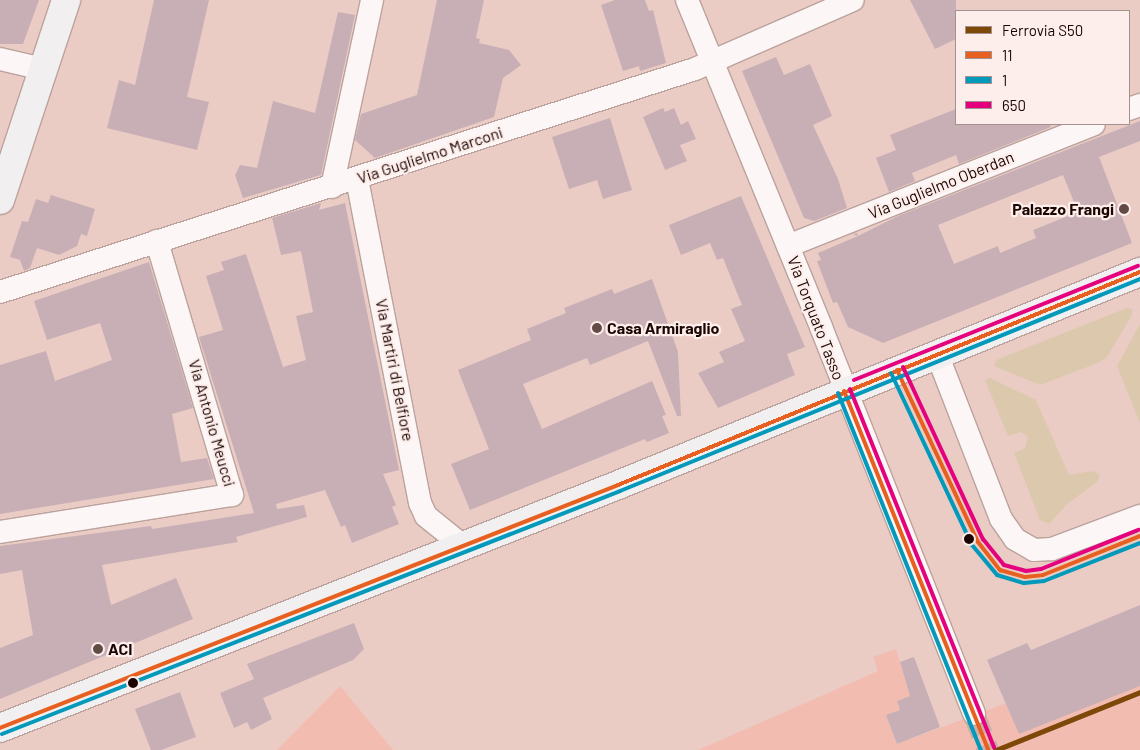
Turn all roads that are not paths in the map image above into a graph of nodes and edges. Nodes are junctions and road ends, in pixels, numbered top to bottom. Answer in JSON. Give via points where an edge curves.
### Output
{"nodes":[{"id":1,"x":66,"y":0,"type":"edge"},
{"id":2,"x":372,"y":0,"type":"edge"},
{"id":3,"x":687,"y":0,"type":"edge"},
{"id":4,"x":840,"y":0,"type":"edge"},
{"id":5,"x":853,"y":0,"type":"edge"},
{"id":6,"x":823,"y":14,"type":"junction"},
{"id":7,"x":0,"y":59,"type":"edge"},
{"id":8,"x":712,"y":62,"type":"junction"},
{"id":9,"x":43,"y":69,"type":"junction"},
{"id":10,"x":1091,"y":125,"type":"edge"},
{"id":11,"x":357,"y":179,"type":"junction"},
{"id":12,"x":332,"y":187,"type":"junction"},
{"id":13,"x":0,"y":200,"type":"edge"},
{"id":14,"x":157,"y":241,"type":"junction"},
{"id":15,"x":788,"y":246,"type":"junction"},
{"id":16,"x":1140,"y":272,"type":"edge"},
{"id":17,"x":0,"y":292,"type":"edge"},
{"id":18,"x":937,"y":354,"type":"junction"},
{"id":19,"x":844,"y":391,"type":"junction"},
{"id":20,"x":1140,"y":516,"type":"edge"},
{"id":21,"x":0,"y":532,"type":"edge"},
{"id":22,"x":462,"y":545,"type":"junction"},
{"id":23,"x":974,"y":714,"type":"tunnel mouth"},
{"id":24,"x":0,"y":728,"type":"edge"}],
"edges":[{"from":1,"to":9,"type":"street"},
{"from":2,"to":12,"type":"street"},
{"from":3,"to":8,"type":"street","name":"Via Torquato Tasso"},
{"from":4,"to":6,"type":"street"},
{"from":5,"to":6,"type":"street","name":"Via Guglielmo Marconi"},
{"from":6,"to":8,"type":"street","name":"Via Guglielmo Marconi"},
{"from":7,"to":9,"type":"street"},
{"from":8,"to":11,"type":"street","name":"Via Guglielmo Marconi"},
{"from":8,"to":15,"type":"street","name":"Via Torquato Tasso"},
{"from":9,"to":13,"type":"street"},
{"from":10,"to":15,"type":"street","name":"Via Guglielmo Oberdan"},
{"from":11,"to":12,"type":"street","name":"Via Guglielmo Marconi"},
{"from":11,"to":22,"type":"street","name":"Via Martiri di Belfiore","via":[[420,503],[426,516]]},
{"from":12,"to":14,"type":"street","name":"Via Guglielmo Marconi"},
{"from":14,"to":17,"type":"street","name":"Via Guglielmo Marconi"},
{"from":14,"to":21,"type":"street","name":"Via Antonio Meucci","via":[[232,493]]},
{"from":15,"to":19,"type":"street","name":"Via Torquato Tasso"},
{"from":16,"to":18,"type":"street"},
{"from":18,"to":19,"type":"street"},
{"from":18,"to":20,"type":"street","via":[[1001,519],[1015,539],[1034,550],[1052,549]]},
{"from":19,"to":22,"type":"street"},
{"from":19,"to":23,"type":"street","name":"Via Torquato Tasso"},
{"from":22,"to":24,"type":"street"}]}
